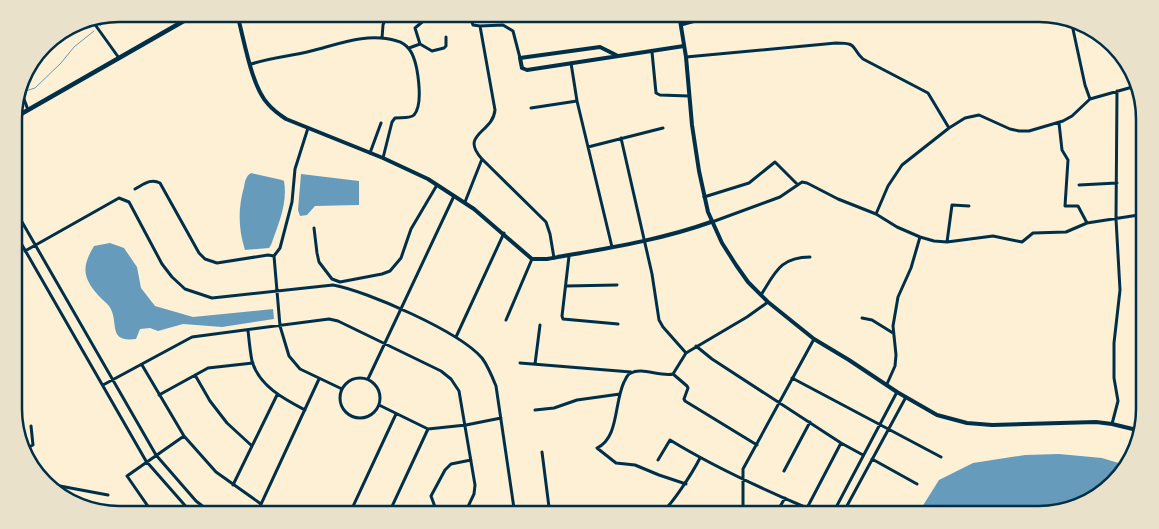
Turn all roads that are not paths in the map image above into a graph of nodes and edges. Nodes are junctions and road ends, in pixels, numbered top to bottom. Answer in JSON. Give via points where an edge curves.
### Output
{"nodes":[{"id":1,"x":691,"y":22,"type":"edge"},
{"id":2,"x":181,"y":23,"type":"edge"},
{"id":3,"x":239,"y":23,"type":"edge"},
{"id":4,"x":384,"y":23,"type":"edge"},
{"id":5,"x":421,"y":23,"type":"edge"},
{"id":6,"x":472,"y":23,"type":"edge"},
{"id":7,"x":96,"y":25,"type":"edge"},
{"id":8,"x":681,"y":25,"type":"joint"},
{"id":9,"x":480,"y":26,"type":"junction"},
{"id":10,"x":1073,"y":29,"type":"edge"},
{"id":11,"x":446,"y":37,"type":"dead end"},
{"id":12,"x":382,"y":38,"type":"junction"},
{"id":13,"x":420,"y":44,"type":"junction"},
{"id":14,"x":684,"y":46,"type":"junction"},
{"id":15,"x":409,"y":48,"type":"junction"},
{"id":16,"x":652,"y":52,"type":"junction"},
{"id":17,"x":618,"y":56,"type":"junction"},
{"id":18,"x":686,"y":57,"type":"junction"},
{"id":19,"x":119,"y":58,"type":"junction"},
{"id":20,"x":520,"y":58,"type":"junction"},
{"id":21,"x":571,"y":63,"type":"junction"},
{"id":22,"x":251,"y":64,"type":"junction"},
{"id":23,"x":1131,"y":87,"type":"edge"},
{"id":24,"x":1117,"y":91,"type":"junction"},
{"id":25,"x":689,"y":96,"type":"junction"},
{"id":26,"x":24,"y":99,"type":"edge"},
{"id":27,"x":1090,"y":99,"type":"junction"},
{"id":28,"x":577,"y":101,"type":"junction"},
{"id":29,"x":531,"y":108,"type":"dead end"},
{"id":30,"x":28,"y":110,"type":"junction"},
{"id":31,"x":23,"y":113,"type":"edge"},
{"id":32,"x":380,"y":123,"type":"dead end"},
{"id":33,"x":1059,"y":123,"type":"junction"},
{"id":34,"x":308,"y":128,"type":"junction"},
{"id":35,"x":663,"y":128,"type":"dead end"},
{"id":36,"x":948,"y":128,"type":"junction"},
{"id":37,"x":621,"y":138,"type":"junction"},
{"id":38,"x":588,"y":147,"type":"junction"},
{"id":39,"x":370,"y":153,"type":"junction"},
{"id":40,"x":383,"y":158,"type":"junction"},
{"id":41,"x":482,"y":159,"type":"junction"},
{"id":42,"x":1117,"y":183,"type":"junction"},
{"id":43,"x":797,"y":184,"type":"junction"},
{"id":44,"x":437,"y":185,"type":"junction"},
{"id":45,"x":1079,"y":185,"type":"dead end"},
{"id":46,"x":135,"y":190,"type":"dead end"},
{"id":47,"x":454,"y":196,"type":"junction"},
{"id":48,"x":704,"y":197,"type":"junction"},
{"id":49,"x":465,"y":202,"type":"junction"},
{"id":50,"x":969,"y":206,"type":"dead end"},
{"id":51,"x":876,"y":214,"type":"junction"},
{"id":52,"x":1136,"y":216,"type":"edge"},
{"id":53,"x":1116,"y":219,"type":"junction"},
{"id":54,"x":711,"y":222,"type":"junction"},
{"id":55,"x":1087,"y":223,"type":"junction"},
{"id":56,"x":23,"y":224,"type":"edge"},
{"id":57,"x":314,"y":228,"type":"dead end"},
{"id":58,"x":504,"y":233,"type":"junction"},
{"id":59,"x":920,"y":237,"type":"junction"},
{"id":60,"x":645,"y":240,"type":"junction"},
{"id":61,"x":947,"y":242,"type":"junction"},
{"id":62,"x":35,"y":246,"type":"junction"},
{"id":63,"x":23,"y":247,"type":"edge"},
{"id":64,"x":612,"y":247,"type":"junction"},
{"id":65,"x":25,"y":251,"type":"junction"},
{"id":66,"x":274,"y":256,"type":"junction"},
{"id":67,"x":569,"y":256,"type":"junction"},
{"id":68,"x":810,"y":257,"type":"dead end"},
{"id":69,"x":554,"y":258,"type":"junction"},
{"id":70,"x":532,"y":259,"type":"junction"},
{"id":71,"x":616,"y":285,"type":"dead end"},
{"id":72,"x":566,"y":286,"type":"junction"},
{"id":73,"x":277,"y":290,"type":"junction"},
{"id":74,"x":761,"y":295,"type":"junction"},
{"id":75,"x":768,"y":302,"type":"junction"},
{"id":76,"x":401,"y":310,"type":"junction"},
{"id":77,"x":862,"y":318,"type":"dead end"},
{"id":78,"x":506,"y":320,"type":"dead end"},
{"id":79,"x":618,"y":324,"type":"dead end"},
{"id":80,"x":540,"y":325,"type":"dead end"},
{"id":81,"x":280,"y":326,"type":"junction"},
{"id":82,"x":248,"y":330,"type":"junction"},
{"id":83,"x":893,"y":333,"type":"junction"},
{"id":84,"x":456,"y":337,"type":"junction"},
{"id":85,"x":814,"y":339,"type":"junction"},
{"id":86,"x":384,"y":344,"type":"junction"},
{"id":87,"x":696,"y":346,"type":"junction"},
{"id":88,"x":686,"y":353,"type":"junction"},
{"id":89,"x":252,"y":363,"type":"junction"},
{"id":90,"x":520,"y":363,"type":"dead end"},
{"id":91,"x":535,"y":364,"type":"junction"},
{"id":92,"x":142,"y":365,"type":"junction"},
{"id":93,"x":631,"y":372,"type":"junction"},
{"id":94,"x":673,"y":374,"type":"junction"},
{"id":95,"x":195,"y":375,"type":"junction"},
{"id":96,"x":792,"y":378,"type":"junction"},
{"id":97,"x":319,"y":379,"type":"junction"},
{"id":98,"x":368,"y":379,"type":"junction"},
{"id":99,"x":113,"y":380,"type":"junction"},
{"id":100,"x":887,"y":384,"type":"junction"},
{"id":101,"x":102,"y":385,"type":"junction"},
{"id":102,"x":342,"y":388,"type":"junction"},
{"id":103,"x":897,"y":392,"type":"junction"},
{"id":104,"x":620,"y":394,"type":"junction"},
{"id":105,"x":159,"y":395,"type":"junction"},
{"id":106,"x":277,"y":395,"type":"junction"},
{"id":107,"x":906,"y":397,"type":"junction"},
{"id":108,"x":780,"y":402,"type":"junction"},
{"id":109,"x":379,"y":405,"type":"junction"},
{"id":110,"x":305,"y":410,"type":"junction"},
{"id":111,"x":535,"y":410,"type":"dead end"},
{"id":112,"x":396,"y":414,"type":"junction"},
{"id":113,"x":501,"y":418,"type":"junction"},
{"id":114,"x":810,"y":422,"type":"junction"},
{"id":115,"x":880,"y":424,"type":"junction"},
{"id":116,"x":1112,"y":424,"type":"junction"},
{"id":117,"x":466,"y":425,"type":"junction"},
{"id":118,"x":31,"y":426,"type":"dead end"},
{"id":119,"x":428,"y":429,"type":"junction"},
{"id":120,"x":889,"y":429,"type":"junction"},
{"id":121,"x":1135,"y":430,"type":"edge"},
{"id":122,"x":184,"y":436,"type":"junction"},
{"id":123,"x":841,"y":443,"type":"junction"},
{"id":124,"x":757,"y":445,"type":"junction"},
{"id":125,"x":252,"y":446,"type":"junction"},
{"id":126,"x":30,"y":447,"type":"edge"},
{"id":127,"x":542,"y":452,"type":"dead end"},
{"id":128,"x":156,"y":455,"type":"junction"},
{"id":129,"x":864,"y":455,"type":"junction"},
{"id":130,"x":941,"y":457,"type":"dead end"},
{"id":131,"x":700,"y":458,"type":"junction"},
{"id":132,"x":872,"y":459,"type":"junction"},
{"id":133,"x":471,"y":460,"type":"junction"},
{"id":134,"x":658,"y":460,"type":"dead end"},
{"id":135,"x":146,"y":461,"type":"junction"},
{"id":136,"x":784,"y":471,"type":"dead end"},
{"id":137,"x":744,"y":481,"type":"junction"},
{"id":138,"x":686,"y":484,"type":"junction"},
{"id":139,"x":918,"y":484,"type":"dead end"},
{"id":140,"x":233,"y":485,"type":"junction"},
{"id":141,"x":60,"y":486,"type":"edge"},
{"id":142,"x":108,"y":495,"type":"dead end"},
{"id":143,"x":785,"y":498,"type":"junction"},
{"id":144,"x":261,"y":504,"type":"joint"},
{"id":145,"x":148,"y":506,"type":"edge"},
{"id":146,"x":185,"y":506,"type":"edge"},
{"id":147,"x":202,"y":506,"type":"edge"},
{"id":148,"x":353,"y":506,"type":"edge"},
{"id":149,"x":392,"y":506,"type":"edge"},
{"id":150,"x":435,"y":506,"type":"edge"},
{"id":151,"x":468,"y":506,"type":"edge"},
{"id":152,"x":514,"y":506,"type":"edge"},
{"id":153,"x":550,"y":506,"type":"edge"},
{"id":154,"x":667,"y":506,"type":"edge"},
{"id":155,"x":743,"y":506,"type":"edge"},
{"id":156,"x":780,"y":506,"type":"edge"},
{"id":157,"x":803,"y":506,"type":"edge"},
{"id":158,"x":809,"y":506,"type":"edge"},
{"id":159,"x":837,"y":506,"type":"edge"},
{"id":160,"x":847,"y":506,"type":"edge"}],
"edges":[{"from":1,"to":8,"type":"street"},
{"from":2,"to":19,"type":"main road"},
{"from":3,"to":22,"type":"street"},
{"from":4,"to":12,"type":"street"},
{"from":5,"to":13,"type":"street","via":[[414,28]]},
{"from":6,"to":9,"type":"street"},
{"from":7,"to":19,"type":"street"},
{"from":8,"to":14,"type":"street"},
{"from":9,"to":20,"type":"street","via":[[503,26],[513,31]]},
{"from":9,"to":41,"type":"street","via":[[495,110],[491,123],[474,142]]},
{"from":10,"to":27,"type":"street"},
{"from":11,"to":13,"type":"street","via":[[444,48],[432,50]]},
{"from":12,"to":15,"type":"street"},
{"from":12,"to":22,"type":"street","via":[[357,39]]},
{"from":13,"to":15,"type":"street"},
{"from":14,"to":16,"type":"street"},
{"from":14,"to":18,"type":"street"},
{"from":15,"to":40,"type":"street","via":[[416,62],[419,87],[416,110],[410,117],[395,118],[392,122]]},
{"from":16,"to":17,"type":"street"},
{"from":16,"to":25,"type":"street","via":[[656,92]]},
{"from":17,"to":20,"type":"street","via":[[600,47]]},
{"from":17,"to":21,"type":"street"},
{"from":18,"to":25,"type":"street"},
{"from":18,"to":36,"type":"street","via":[[851,44],[863,59],[928,93]]},
{"from":19,"to":30,"type":"main road"},
{"from":20,"to":21,"type":"street","via":[[522,68],[527,70]]},
{"from":21,"to":28,"type":"street"},
{"from":22,"to":34,"type":"street","via":[[268,105],[286,119]]},
{"from":23,"to":24,"type":"street"},
{"from":24,"to":27,"type":"street"},
{"from":24,"to":42,"type":"street"},
{"from":25,"to":48,"type":"street"},
{"from":26,"to":30,"type":"street"},
{"from":27,"to":33,"type":"street"},
{"from":28,"to":29,"type":"street"},
{"from":28,"to":38,"type":"street"},
{"from":30,"to":31,"type":"main road"},
{"from":32,"to":39,"type":"street"},
{"from":33,"to":36,"type":"street","via":[[1019,131],[985,117],[973,116]]},
{"from":33,"to":55,"type":"street","via":[[1062,150],[1068,160],[1064,206],[1078,206]]},
{"from":34,"to":39,"type":"street"},
{"from":34,"to":66,"type":"street","via":[[295,169],[292,202],[280,248]]},
{"from":35,"to":37,"type":"street"},
{"from":36,"to":51,"type":"street","via":[[902,165],[888,186]]},
{"from":37,"to":38,"type":"street"},
{"from":37,"to":60,"type":"street"},
{"from":38,"to":64,"type":"street"},
{"from":39,"to":40,"type":"street"},
{"from":40,"to":44,"type":"street"},
{"from":41,"to":49,"type":"street"},
{"from":41,"to":69,"type":"street","via":[[546,222]]},
{"from":42,"to":45,"type":"street"},
{"from":42,"to":53,"type":"street"},
{"from":43,"to":48,"type":"street","via":[[775,162],[749,183]]},
{"from":43,"to":51,"type":"street","via":[[807,183]]},
{"from":43,"to":54,"type":"street","via":[[780,197]]},
{"from":44,"to":47,"type":"street"},
{"from":44,"to":57,"type":"street","via":[[411,228],[401,258],[390,271],[382,274],[340,282],[332,279],[319,262]]},
{"from":46,"to":66,"type":"street","via":[[150,181],[160,183],[205,259],[217,262],[268,254]]},
{"from":47,"to":49,"type":"street"},
{"from":47,"to":76,"type":"street"},
{"from":48,"to":54,"type":"street"},
{"from":49,"to":58,"type":"street"},
{"from":50,"to":61,"type":"street","via":[[952,205]]},
{"from":51,"to":59,"type":"street"},
{"from":52,"to":53,"type":"street"},
{"from":53,"to":55,"type":"street"},
{"from":53,"to":116,"type":"street","via":[[1120,290],[1114,378],[1118,401]]},
{"from":54,"to":60,"type":"street"},
{"from":54,"to":74,"type":"street","via":[[736,265]]},
{"from":55,"to":61,"type":"street","via":[[1066,232],[1033,233],[1022,242],[992,236]]},
{"from":56,"to":62,"type":"street"},
{"from":58,"to":70,"type":"street"},
{"from":58,"to":84,"type":"street"},
{"from":59,"to":61,"type":"street"},
{"from":59,"to":83,"type":"street","via":[[898,297]]},
{"from":60,"to":64,"type":"street"},
{"from":60,"to":88,"type":"street","via":[[659,320]]},
{"from":62,"to":65,"type":"street"},
{"from":62,"to":73,"type":"street","via":[[120,198],[129,202],[162,264],[185,289],[212,298]]},
{"from":62,"to":99,"type":"street"},
{"from":63,"to":65,"type":"street"},
{"from":64,"to":67,"type":"street"},
{"from":65,"to":101,"type":"street"},
{"from":66,"to":73,"type":"street"},
{"from":67,"to":69,"type":"street"},
{"from":67,"to":72,"type":"street"},
{"from":68,"to":74,"type":"street","via":[[797,257],[784,263]]},
{"from":69,"to":70,"type":"street"},
{"from":70,"to":78,"type":"street"},
{"from":71,"to":72,"type":"street"},
{"from":72,"to":79,"type":"street","via":[[563,319]]},
{"from":73,"to":76,"type":"street","via":[[334,285],[347,287]]},
{"from":73,"to":81,"type":"street"},
{"from":74,"to":75,"type":"street"},
{"from":75,"to":85,"type":"street"},
{"from":75,"to":87,"type":"street"},
{"from":76,"to":84,"type":"street"},
{"from":76,"to":86,"type":"street"},
{"from":77,"to":83,"type":"street","via":[[872,320]]},
{"from":80,"to":91,"type":"street"},
{"from":81,"to":82,"type":"street"},
{"from":81,"to":86,"type":"street","via":[[329,319]]},
{"from":81,"to":97,"type":"street","via":[[289,356],[300,369]]},
{"from":82,"to":89,"type":"street"},
{"from":82,"to":92,"type":"street","via":[[192,337]]},
{"from":83,"to":100,"type":"street","via":[[895,366]]},
{"from":84,"to":113,"type":"street","via":[[481,357],[488,368],[496,386]]},
{"from":85,"to":96,"type":"street"},
{"from":85,"to":100,"type":"street"},
{"from":86,"to":98,"type":"street"},
{"from":86,"to":117,"type":"street","via":[[451,379],[459,391]]},
{"from":87,"to":88,"type":"street"},
{"from":87,"to":108,"type":"street"},
{"from":88,"to":94,"type":"street"},
{"from":89,"to":95,"type":"street","via":[[208,368]]},
{"from":89,"to":106,"type":"street"},
{"from":90,"to":91,"type":"street"},
{"from":91,"to":93,"type":"street"},
{"from":92,"to":99,"type":"street"},
{"from":92,"to":105,"type":"street"},
{"from":93,"to":94,"type":"street"},
{"from":93,"to":104,"type":"street"},
{"from":94,"to":124,"type":"street","via":[[688,388],[685,401]]},
{"from":95,"to":105,"type":"street"},
{"from":95,"to":125,"type":"street","via":[[227,423]]},
{"from":96,"to":108,"type":"street"},
{"from":96,"to":115,"type":"street"},
{"from":97,"to":102,"type":"street"},
{"from":97,"to":110,"type":"street"},
{"from":98,"to":102,"type":"street","via":[[350,380]]},
{"from":98,"to":109,"type":"street","via":[[377,387]]},
{"from":99,"to":101,"type":"street"},
{"from":99,"to":128,"type":"street"},
{"from":100,"to":103,"type":"street"},
{"from":101,"to":135,"type":"street"},
{"from":102,"to":109,"type":"street","via":[[341,407],[350,416],[364,418],[376,411]]},
{"from":103,"to":107,"type":"street"},
{"from":103,"to":115,"type":"street"},
{"from":104,"to":111,"type":"street"},
{"from":104,"to":138,"type":"street","via":[[612,434],[596,448],[616,463],[635,465]]},
{"from":105,"to":122,"type":"street"},
{"from":106,"to":110,"type":"street"},
{"from":106,"to":125,"type":"street"},
{"from":107,"to":116,"type":"street","via":[[937,415],[967,423]]},
{"from":107,"to":120,"type":"street"},
{"from":108,"to":114,"type":"street"},
{"from":108,"to":124,"type":"street"},
{"from":109,"to":112,"type":"street"},
{"from":110,"to":144,"type":"street"},
{"from":112,"to":119,"type":"street"},
{"from":112,"to":148,"type":"street"},
{"from":113,"to":117,"type":"street"},
{"from":113,"to":152,"type":"street"},
{"from":114,"to":123,"type":"street"},
{"from":114,"to":136,"type":"street"},
{"from":115,"to":120,"type":"street"},
{"from":115,"to":129,"type":"street"},
{"from":116,"to":121,"type":"street"},
{"from":117,"to":119,"type":"street"},
{"from":117,"to":133,"type":"street"},
{"from":118,"to":126,"type":"street","via":[[33,445]]},
{"from":119,"to":149,"type":"street"},
{"from":120,"to":130,"type":"street"},
{"from":120,"to":132,"type":"street"},
{"from":122,"to":128,"type":"street"},
{"from":122,"to":140,"type":"street","via":[[216,472]]},
{"from":123,"to":129,"type":"street"},
{"from":123,"to":158,"type":"street"},
{"from":124,"to":137,"type":"street","via":[[743,469]]},
{"from":125,"to":140,"type":"street"},
{"from":127,"to":153,"type":"street"},
{"from":128,"to":135,"type":"street"},
{"from":128,"to":147,"type":"street"},
{"from":129,"to":159,"type":"street"},
{"from":131,"to":134,"type":"street","via":[[670,440]]},
{"from":131,"to":137,"type":"street"},
{"from":131,"to":138,"type":"street"},
{"from":132,"to":139,"type":"street"},
{"from":132,"to":160,"type":"street"},
{"from":133,"to":150,"type":"street","via":[[451,464],[445,470],[431,496]]},
{"from":133,"to":151,"type":"street","via":[[475,485]]},
{"from":135,"to":145,"type":"street","via":[[127,476]]},
{"from":135,"to":146,"type":"street"},
{"from":137,"to":143,"type":"street"},
{"from":137,"to":155,"type":"street"},
{"from":138,"to":154,"type":"street"},
{"from":140,"to":144,"type":"street"},
{"from":141,"to":142,"type":"street"},
{"from":143,"to":156,"type":"street"},
{"from":143,"to":157,"type":"street"}]}
